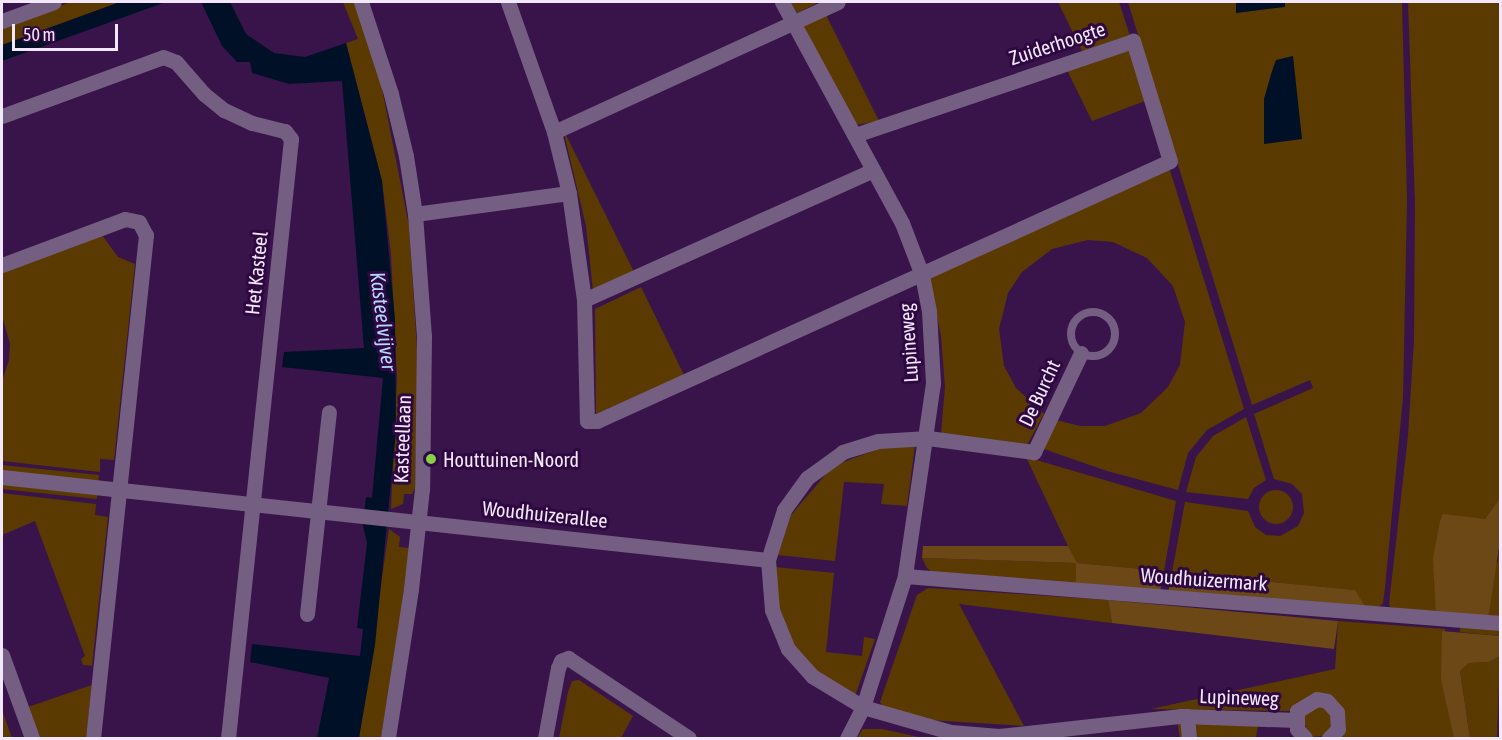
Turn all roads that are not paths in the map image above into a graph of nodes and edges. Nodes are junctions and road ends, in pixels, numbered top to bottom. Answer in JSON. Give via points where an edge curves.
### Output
{"nodes":[{"id":1,"x":54,"y":2,"type":"edge"},
{"id":2,"x":361,"y":2,"type":"edge"},
{"id":3,"x":508,"y":2,"type":"edge"},
{"id":4,"x":782,"y":2,"type":"edge"},
{"id":5,"x":838,"y":2,"type":"edge"},
{"id":6,"x":2,"y":21,"type":"edge"},
{"id":7,"x":794,"y":22,"type":"junction"},
{"id":8,"x":2,"y":116,"type":"edge"},
{"id":9,"x":554,"y":132,"type":"junction"},
{"id":10,"x":855,"y":135,"type":"junction"},
{"id":11,"x":873,"y":170,"type":"junction"},
{"id":12,"x":569,"y":193,"type":"junction"},
{"id":13,"x":415,"y":214,"type":"junction"},
{"id":14,"x":2,"y":265,"type":"edge"},
{"id":15,"x":922,"y":275,"type":"junction"},
{"id":16,"x":584,"y":300,"type":"junction"},
{"id":17,"x":1081,"y":353,"type":"junction"},
{"id":18,"x":328,"y":412,"type":"dead end"},
{"id":19,"x":928,"y":438,"type":"junction"},
{"id":20,"x":2,"y":477,"type":"edge"},
{"id":21,"x":120,"y":490,"type":"junction"},
{"id":22,"x":253,"y":504,"type":"junction"},
{"id":23,"x":318,"y":511,"type":"junction"},
{"id":24,"x":419,"y":522,"type":"junction"},
{"id":25,"x":768,"y":560,"type":"junction"},
{"id":26,"x":905,"y":576,"type":"junction"},
{"id":27,"x":307,"y":614,"type":"dead end"},
{"id":28,"x":1500,"y":623,"type":"edge"},
{"id":29,"x":2,"y":655,"type":"edge"},
{"id":30,"x":863,"y":707,"type":"junction"},
{"id":31,"x":1186,"y":716,"type":"junction"},
{"id":32,"x":1296,"y":720,"type":"junction"},
{"id":33,"x":32,"y":738,"type":"edge"},
{"id":34,"x":93,"y":738,"type":"edge"},
{"id":35,"x":228,"y":738,"type":"edge"},
{"id":36,"x":388,"y":738,"type":"edge"},
{"id":37,"x":545,"y":738,"type":"edge"},
{"id":38,"x":689,"y":738,"type":"edge"},
{"id":39,"x":847,"y":738,"type":"edge"},
{"id":40,"x":1189,"y":738,"type":"edge"},
{"id":41,"x":1305,"y":738,"type":"edge"},
{"id":42,"x":1329,"y":738,"type":"edge"}],
"edges":[{"from":1,"to":6,"type":"street"},
{"from":2,"to":13,"type":"street","name":"Kasteellaan","via":[[391,94]]},
{"from":3,"to":9,"type":"street"},
{"from":4,"to":7,"type":"street","name":"Lupineweg"},
{"from":5,"to":7,"type":"street"},
{"from":7,"to":9,"type":"street"},
{"from":7,"to":10,"type":"street","name":"Lupineweg"},
{"from":8,"to":22,"type":"street","name":"Het Kasteel","via":[[163,57],[177,62],[204,94],[224,110],[288,134],[291,145]]},
{"from":9,"to":12,"type":"street"},
{"from":10,"to":11,"type":"street","name":"Lupineweg"},
{"from":10,"to":15,"type":"street","name":"Zuiderhoogte","via":[[1133,40],[1170,161]]},
{"from":11,"to":15,"type":"street","name":"Lupineweg","via":[[902,223]]},
{"from":11,"to":16,"type":"street"},
{"from":12,"to":13,"type":"street"},
{"from":12,"to":16,"type":"street"},
{"from":13,"to":24,"type":"street","name":"Kasteellaan","via":[[425,375]]},
{"from":14,"to":21,"type":"street","via":[[126,219],[144,226]]},
{"from":15,"to":16,"type":"street","via":[[597,421],[587,421]]},
{"from":15,"to":19,"type":"street","name":"Lupineweg","via":[[929,311],[933,383]]},
{"from":17,"to":17,"type":"lane","via":[[1072,340],[1074,324],[1086,314],[1104,316],[1114,329],[1110,348],[1099,356]]},
{"from":17,"to":19,"type":"street","name":"De Burcht","via":[[1034,452]]},
{"from":18,"to":23,"type":"street"},
{"from":19,"to":25,"type":"street","via":[[878,441],[843,453],[821,467],[784,510]]},
{"from":19,"to":26,"type":"street","name":"Lupineweg"},
{"from":20,"to":21,"type":"street","name":"Woudhuizerallee"},
{"from":21,"to":22,"type":"street","name":"Woudhuizerallee"},
{"from":21,"to":34,"type":"street"},
{"from":22,"to":23,"type":"street","name":"Woudhuizerallee"},
{"from":22,"to":35,"type":"street","name":"Het Kasteel"},
{"from":23,"to":24,"type":"street","name":"Woudhuizerallee"},
{"from":23,"to":27,"type":"street"},
{"from":24,"to":25,"type":"street","name":"Woudhuizerallee"},
{"from":24,"to":36,"type":"street","name":"Kasteellaan"},
{"from":25,"to":30,"type":"street","via":[[772,610],[788,649],[812,676]]},
{"from":26,"to":28,"type":"street","name":"Woudhuizermark"},
{"from":26,"to":30,"type":"street","name":"Lupineweg"},
{"from":29,"to":33,"type":"street"},
{"from":30,"to":31,"type":"street","name":"Lupineweg","via":[[941,730],[999,736]]},
{"from":30,"to":39,"type":"street","name":"Lupineweg"},
{"from":31,"to":32,"type":"street","name":"Lupineweg"},
{"from":31,"to":40,"type":"street"},
{"from":32,"to":41,"type":"street","name":"Lupineweg"},
{"from":32,"to":42,"type":"street","name":"Lupineweg","via":[[1302,705],[1317,699],[1327,701],[1335,708],[1339,720]]},
{"from":37,"to":38,"type":"street","via":[[558,668],[568,658]]}]}
